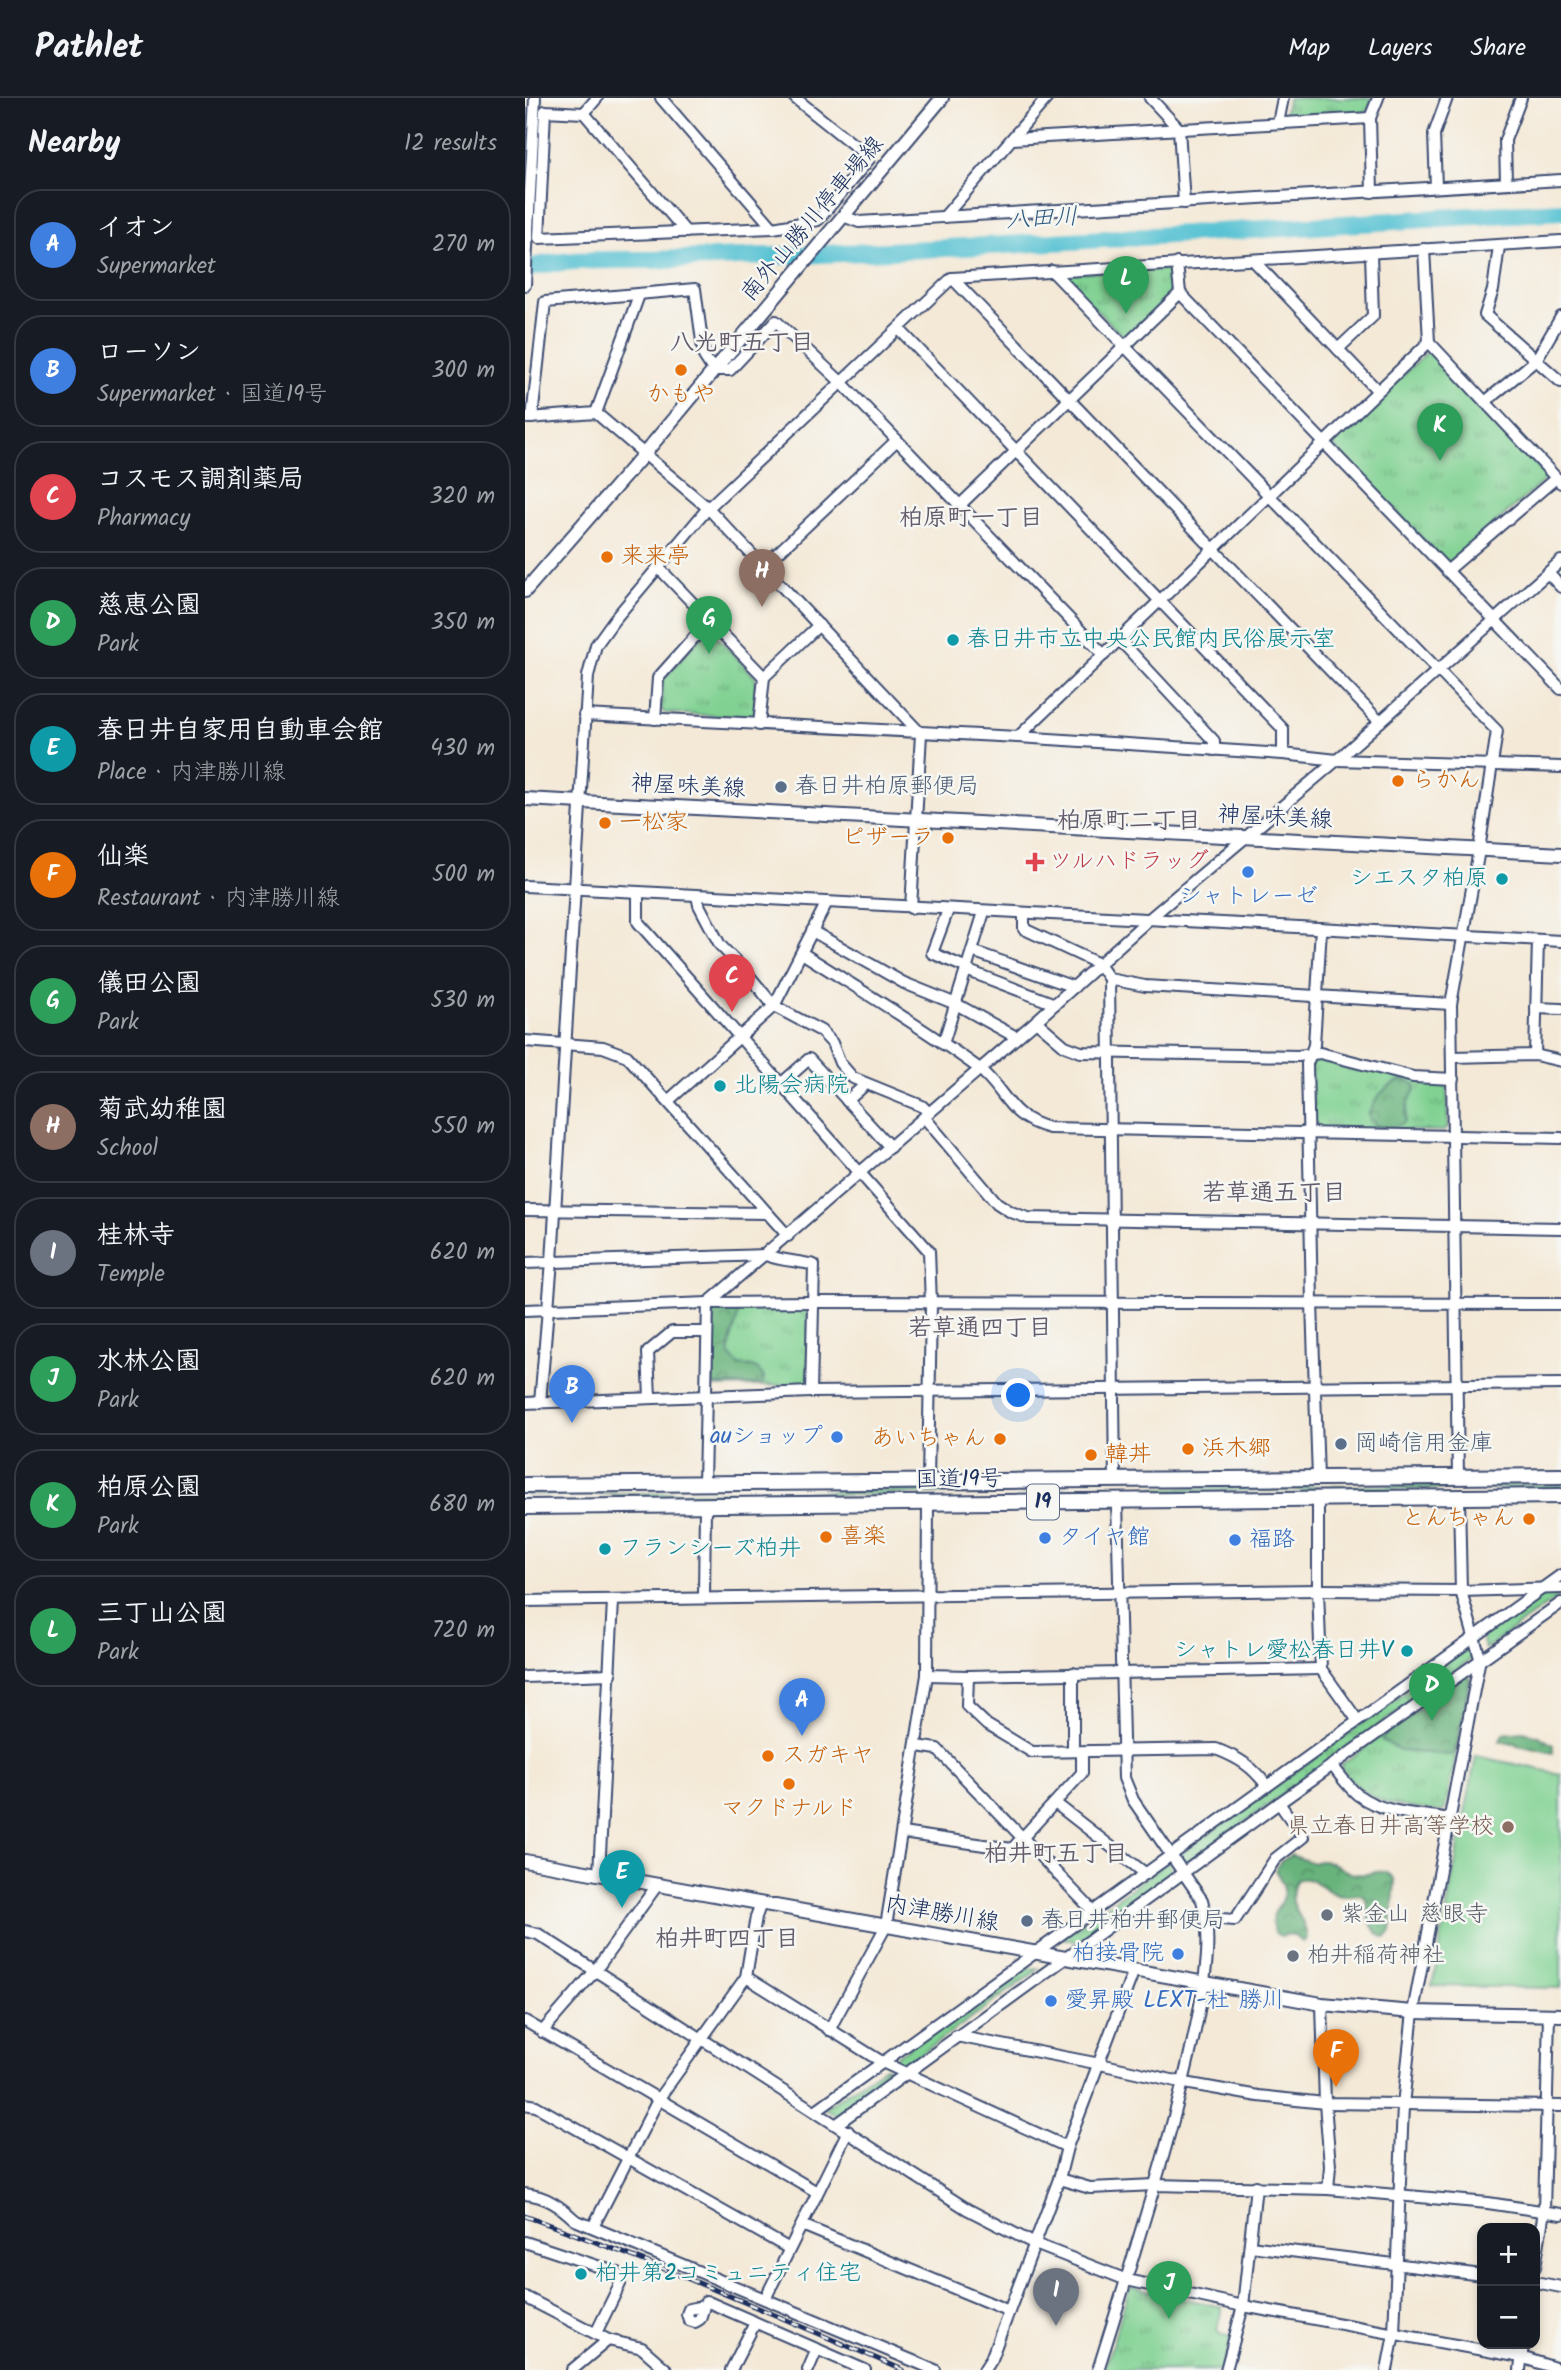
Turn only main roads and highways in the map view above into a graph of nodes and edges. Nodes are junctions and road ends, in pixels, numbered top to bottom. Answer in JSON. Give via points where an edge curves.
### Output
{"nodes":[{"id":1,"x":942,"y":98,"type":"edge"},
{"id":2,"x":525,"y":591,"type":"edge"},
{"id":3,"x":525,"y":799,"type":"edge"},
{"id":4,"x":1561,"y":854,"type":"edge"},
{"id":5,"x":1561,"y":1476,"type":"edge"},
{"id":6,"x":525,"y":1485,"type":"edge"},
{"id":7,"x":1561,"y":1496,"type":"edge"},
{"id":8,"x":525,"y":1507,"type":"edge"},
{"id":9,"x":525,"y":1861,"type":"edge"},
{"id":10,"x":1555,"y":2015,"type":"edge"}],
"edges":[{"from":1,"to":2,"type":"main road","name":"南外山勝川停車場線"},
{"from":3,"to":4,"type":"main road","name":"神屋味美線"},
{"from":5,"to":6,"type":"highway","name":"国道19号","number":"19"},
{"from":7,"to":8,"type":"highway","name":"国道19号","number":"19"},
{"from":9,"to":10,"type":"main road","name":"内津勝川線","via":[[1322,2004],[1413,2012]]}]}
